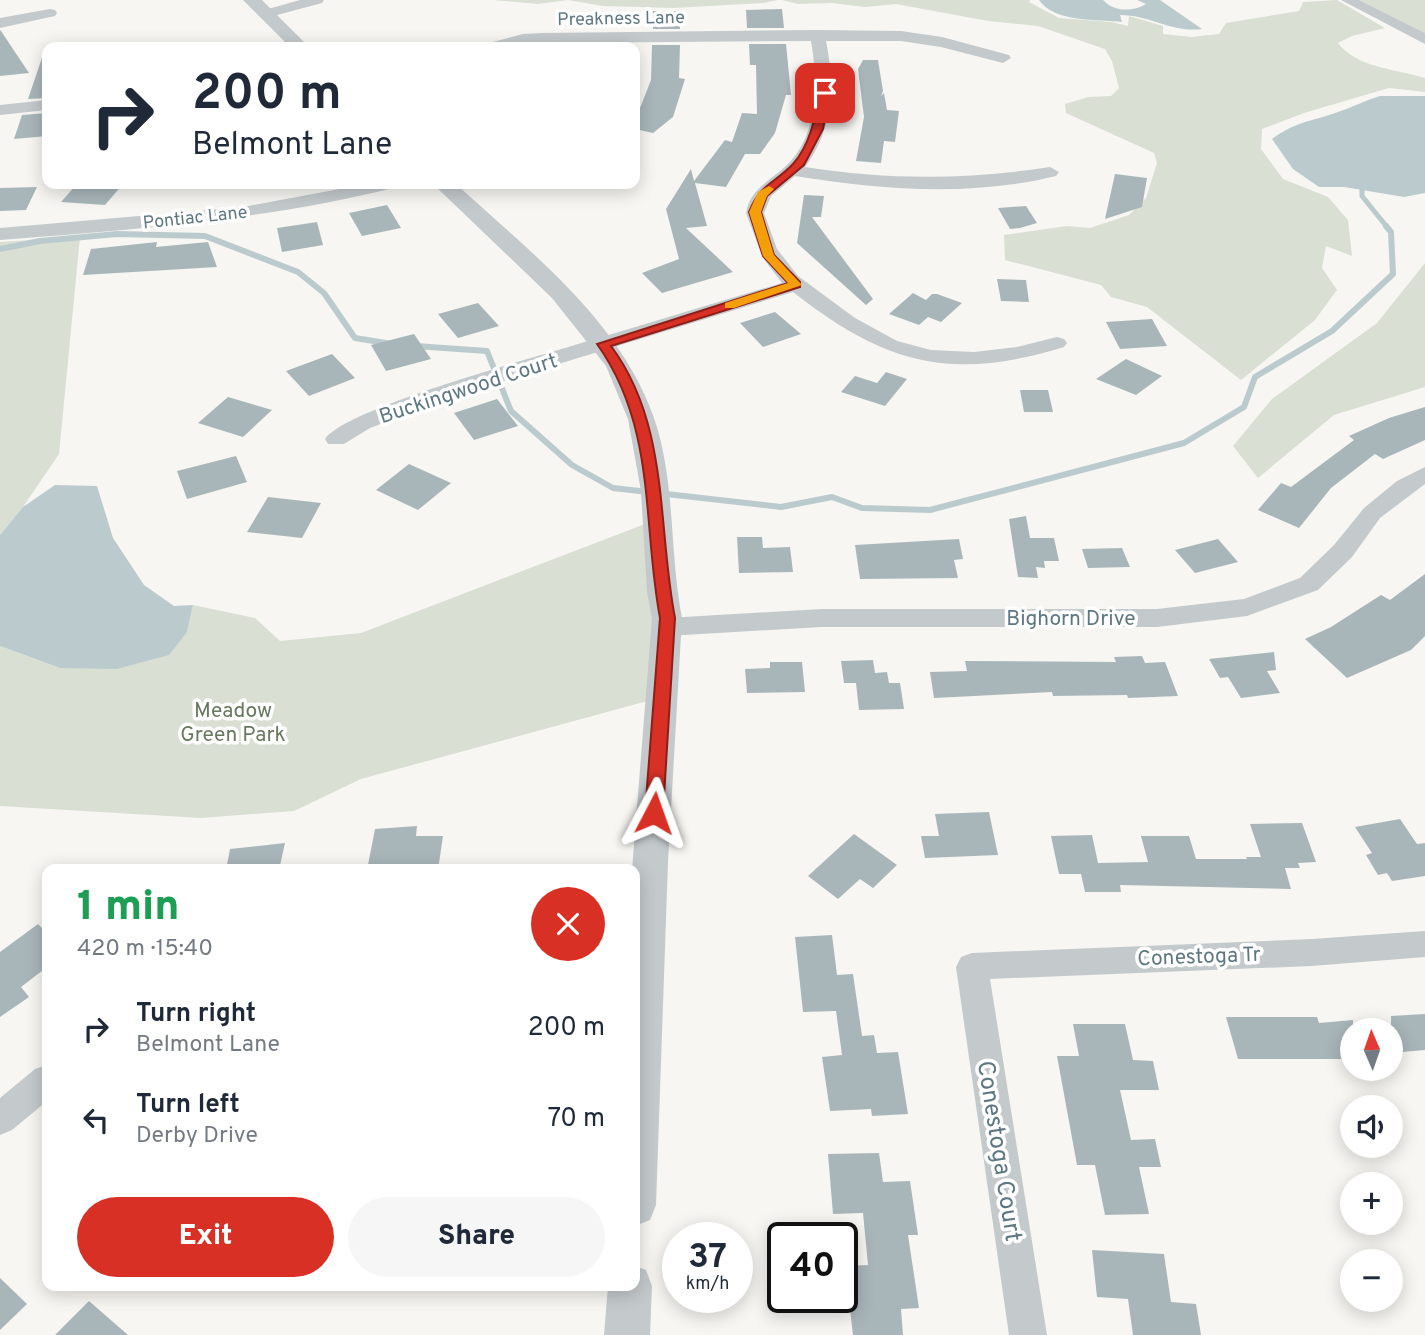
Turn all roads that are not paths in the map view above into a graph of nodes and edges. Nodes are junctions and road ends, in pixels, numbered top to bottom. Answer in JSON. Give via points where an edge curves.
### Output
{"nodes":[{"id":1,"x":252,"y":0,"type":"edge"},
{"id":2,"x":317,"y":0,"type":"edge"},
{"id":3,"x":1348,"y":0,"type":"edge"},
{"id":4,"x":50,"y":13,"type":"dead end"},
{"id":5,"x":266,"y":14,"type":"junction"},
{"id":6,"x":0,"y":23,"type":"edge"},
{"id":7,"x":817,"y":35,"type":"junction"},
{"id":8,"x":1425,"y":40,"type":"edge"},
{"id":9,"x":295,"y":42,"type":"edge"},
{"id":10,"x":511,"y":42,"type":"edge"},
{"id":11,"x":596,"y":42,"type":"edge"},
{"id":12,"x":640,"y":42,"type":"edge"},
{"id":13,"x":1003,"y":58,"type":"dead end"},
{"id":14,"x":42,"y":106,"type":"edge"},
{"id":15,"x":0,"y":110,"type":"edge"},
{"id":16,"x":792,"y":170,"type":"junction"},
{"id":17,"x":1050,"y":172,"type":"dead end"},
{"id":18,"x":365,"y":189,"type":"edge"},
{"id":19,"x":449,"y":189,"type":"edge"},
{"id":20,"x":0,"y":234,"type":"edge"},
{"id":21,"x":796,"y":285,"type":"junction"},
{"id":22,"x":1057,"y":343,"type":"dead end"},
{"id":23,"x":603,"y":344,"type":"junction"},
{"id":24,"x":336,"y":439,"type":"dead end"},
{"id":25,"x":1425,"y":474,"type":"edge"},
{"id":26,"x":667,"y":627,"type":"junction"},
{"id":27,"x":1425,"y":944,"type":"edge"},
{"id":28,"x":972,"y":967,"type":"joint"},
{"id":29,"x":640,"y":1004,"type":"edge"},
{"id":30,"x":42,"y":1084,"type":"edge"},
{"id":31,"x":0,"y":1119,"type":"edge"},
{"id":32,"x":631,"y":1291,"type":"edge"},
{"id":33,"x":627,"y":1335,"type":"edge"},
{"id":34,"x":1028,"y":1335,"type":"edge"}],
"edges":[{"from":1,"to":5,"type":"street"},
{"from":2,"to":5,"type":"street"},
{"from":3,"to":8,"type":"street"},
{"from":4,"to":6,"type":"street"},
{"from":5,"to":9,"type":"street"},
{"from":7,"to":12,"type":"street","name":"Preakness Lane"},
{"from":7,"to":13,"type":"street","name":"Preakness Lane","via":[[901,36]]},
{"from":7,"to":16,"type":"street","via":[[825,93],[818,129]]},
{"from":10,"to":11,"type":"street","name":"Preakness Lane"},
{"from":14,"to":15,"type":"street"},
{"from":16,"to":17,"type":"street","via":[[929,186],[1003,181]]},
{"from":16,"to":21,"type":"street","via":[[762,195],[755,212],[769,256]]},
{"from":18,"to":20,"type":"street","name":"Pontiac Lane","via":[[295,205],[192,219]]},
{"from":19,"to":23,"type":"street","via":[[560,293]]},
{"from":21,"to":22,"type":"street","via":[[846,323],[892,346],[926,355],[1001,358]]},
{"from":21,"to":23,"type":"street","name":"Buckingwood Court"},
{"from":23,"to":24,"type":"street","name":"Buckingwood Court","via":[[456,388],[362,423]]},
{"from":23,"to":26,"type":"street","via":[[618,364],[641,419],[655,491]]},
{"from":25,"to":26,"type":"street","name":"Bighorn Drive","via":[[1372,513],[1343,551],[1309,584],[1247,607],[1157,618],[822,618]]},
{"from":26,"to":29,"type":"street"},
{"from":27,"to":28,"type":"street","name":"Conestoga Tr"},
{"from":28,"to":34,"type":"street","name":"Conestoga Court"},
{"from":30,"to":31,"type":"street"},
{"from":32,"to":33,"type":"street"}]}
